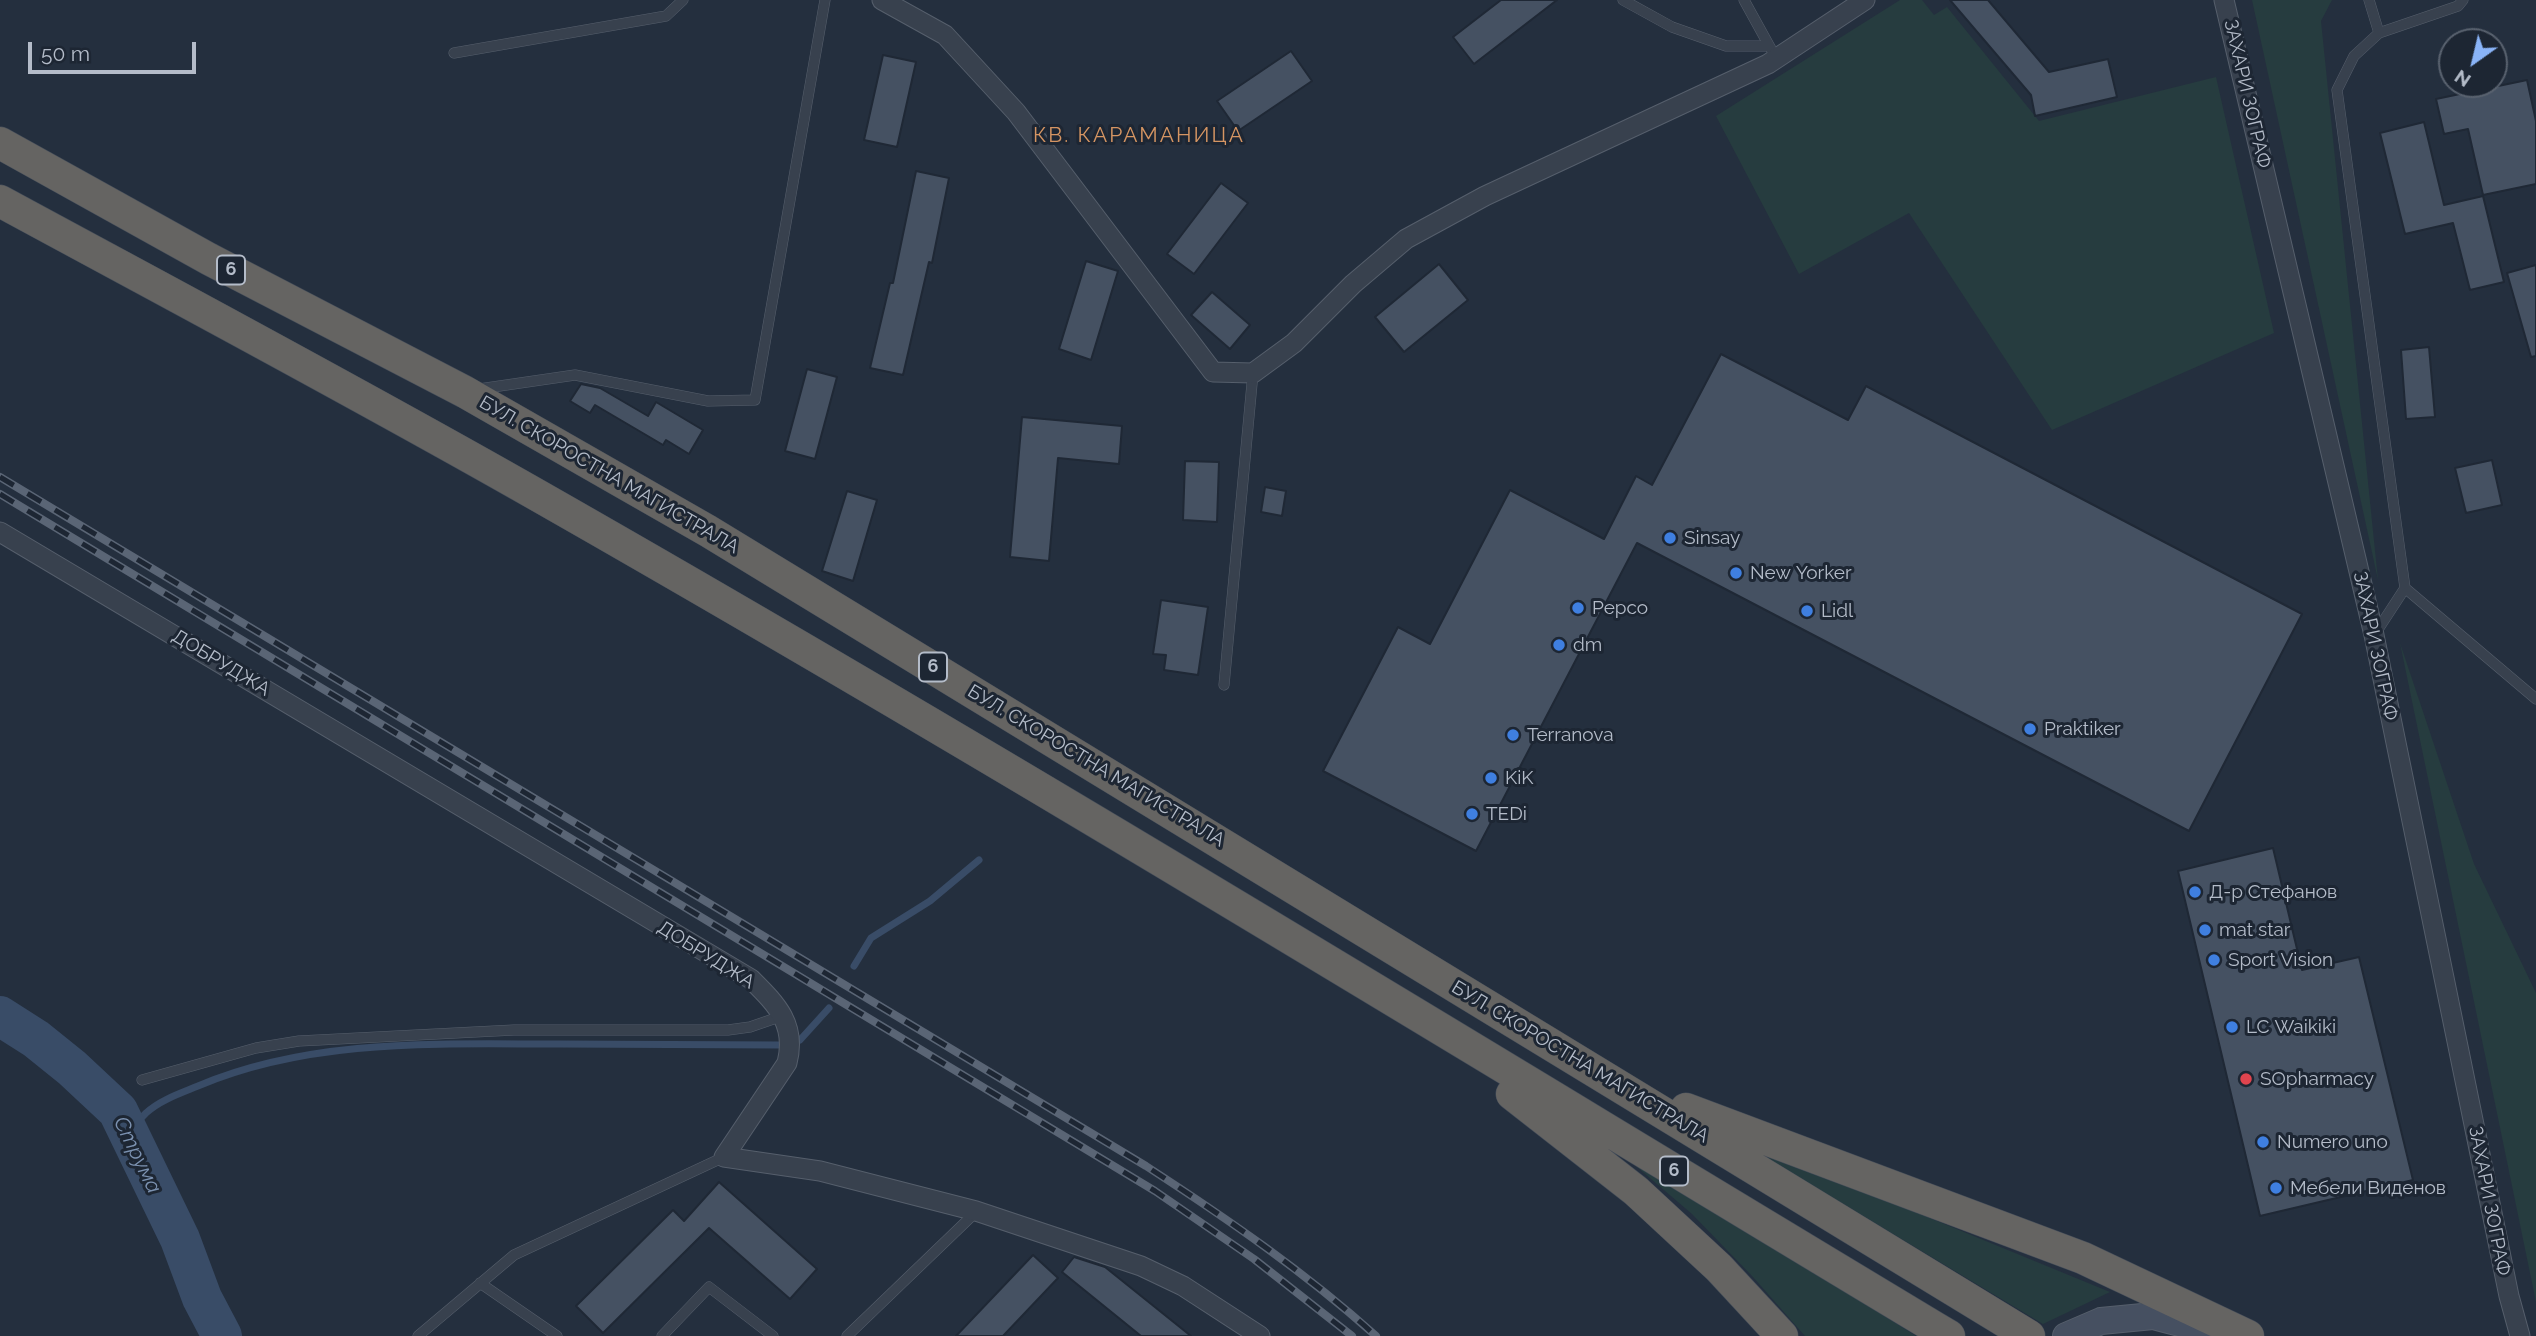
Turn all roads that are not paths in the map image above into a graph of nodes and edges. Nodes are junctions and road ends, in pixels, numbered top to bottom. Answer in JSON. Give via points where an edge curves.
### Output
{"nodes":[{"id":1,"x":683,"y":0,"type":"edge"},
{"id":2,"x":825,"y":0,"type":"edge"},
{"id":3,"x":882,"y":0,"type":"edge"},
{"id":4,"x":1623,"y":0,"type":"edge"},
{"id":5,"x":1744,"y":0,"type":"edge"},
{"id":6,"x":1865,"y":0,"type":"edge"},
{"id":7,"x":2224,"y":0,"type":"edge"},
{"id":8,"x":2369,"y":0,"type":"edge"},
{"id":9,"x":2463,"y":0,"type":"edge"},
{"id":10,"x":2379,"y":33,"type":"junction"},
{"id":11,"x":1773,"y":52,"type":"junction"},
{"id":12,"x":454,"y":53,"type":"dead end"},
{"id":13,"x":0,"y":143,"type":"edge"},
{"id":14,"x":0,"y":201,"type":"edge"},
{"id":15,"x":1254,"y":373,"type":"junction"},
{"id":16,"x":465,"y":392,"type":"junction"},
{"id":17,"x":0,"y":532,"type":"edge"},
{"id":18,"x":2405,"y":588,"type":"junction"},
{"id":19,"x":2374,"y":635,"type":"junction"},
{"id":20,"x":1224,"y":685,"type":"dead end"},
{"id":21,"x":2536,"y":699,"type":"edge"},
{"id":22,"x":1405,"y":1007,"type":"junction"},
{"id":23,"x":787,"y":1034,"type":"junction"},
{"id":24,"x":142,"y":1080,"type":"dead end"},
{"id":25,"x":1612,"y":1082,"type":"junction"},
{"id":26,"x":724,"y":1157,"type":"junction"},
{"id":27,"x":976,"y":1211,"type":"junction"},
{"id":28,"x":480,"y":1283,"type":"junction"},
{"id":29,"x":2509,"y":1296,"type":"junction"},
{"id":30,"x":1255,"y":1334,"type":"edge"},
{"id":31,"x":1947,"y":1335,"type":"edge"},
{"id":32,"x":418,"y":1336,"type":"edge"},
{"id":33,"x":557,"y":1336,"type":"edge"},
{"id":34,"x":662,"y":1336,"type":"edge"},
{"id":35,"x":773,"y":1336,"type":"edge"},
{"id":36,"x":847,"y":1336,"type":"edge"},
{"id":37,"x":1782,"y":1336,"type":"edge"},
{"id":38,"x":2029,"y":1336,"type":"edge"},
{"id":39,"x":2066,"y":1336,"type":"edge"},
{"id":40,"x":2231,"y":1336,"type":"edge"},
{"id":41,"x":2248,"y":1336,"type":"edge"},
{"id":42,"x":2507,"y":1336,"type":"edge"},
{"id":43,"x":2520,"y":1336,"type":"edge"}],
"edges":[{"from":1,"to":12,"type":"lane","via":[[666,16]]},
{"from":2,"to":16,"type":"lane","via":[[755,400],[708,401],[575,375]]},
{"from":3,"to":15,"type":"street","via":[[945,35],[1016,112],[1213,372]]},
{"from":4,"to":11,"type":"lane","via":[[1672,27],[1726,47]]},
{"from":5,"to":11,"type":"lane"},
{"from":6,"to":11,"type":"street"},
{"from":7,"to":19,"type":"street","name":"ЗАХАРИ ЗОГРАФ"},
{"from":8,"to":10,"type":"lane"},
{"from":9,"to":10,"type":"lane","via":[[2458,6]]},
{"from":10,"to":18,"type":"lane","via":[[2354,56],[2337,90]]},
{"from":11,"to":15,"type":"street","via":[[1406,239],[1294,343]]},
{"from":13,"to":16,"type":"highway","name":"БУЛ. СКОРОСТНА МАГИСТРАЛА","number":"6","via":[[209,259]]},
{"from":14,"to":22,"type":"highway","number":"6","via":[[557,506]]},
{"from":15,"to":20,"type":"lane"},
{"from":16,"to":25,"type":"highway","name":"БУЛ. СКОРОСТНА МАГИСТРАЛА","number":"6","via":[[708,531]]},
{"from":17,"to":23,"type":"street","name":"ДОБРУДЖА","via":[[751,979],[774,1003]]},
{"from":18,"to":19,"type":"lane"},
{"from":18,"to":21,"type":"lane"},
{"from":19,"to":29,"type":"street","name":"ЗАХАРИ ЗОГРАФ"},
{"from":22,"to":31,"type":"highway","number":"6"},
{"from":22,"to":37,"type":"highway","via":[[1636,1191],[1719,1268]]},
{"from":23,"to":24,"type":"lane","via":[[750,1027],[514,1030],[299,1041],[256,1048]]},
{"from":23,"to":26,"type":"street","via":[[787,1063]]},
{"from":25,"to":38,"type":"highway","name":"БУЛ. СКОРОСТНА МАГИСТРАЛА","number":"6"},
{"from":25,"to":41,"type":"highway","via":[[2083,1258]]},
{"from":26,"to":27,"type":"street","via":[[820,1171]]},
{"from":26,"to":28,"type":"lane","via":[[514,1255]]},
{"from":27,"to":30,"type":"street","via":[[1141,1266],[1183,1286]]},
{"from":27,"to":36,"type":"lane"},
{"from":28,"to":32,"type":"lane"},
{"from":28,"to":33,"type":"lane"},
{"from":29,"to":42,"type":"street","name":"ЗАХАРИ ЗОГРАФ"},
{"from":29,"to":43,"type":"street","name":"ЗАХАРИ ЗОГРАФ"},
{"from":34,"to":35,"type":"lane","via":[[709,1287]]},
{"from":39,"to":40,"type":"main road","via":[[2101,1321],[2153,1316]]}]}
